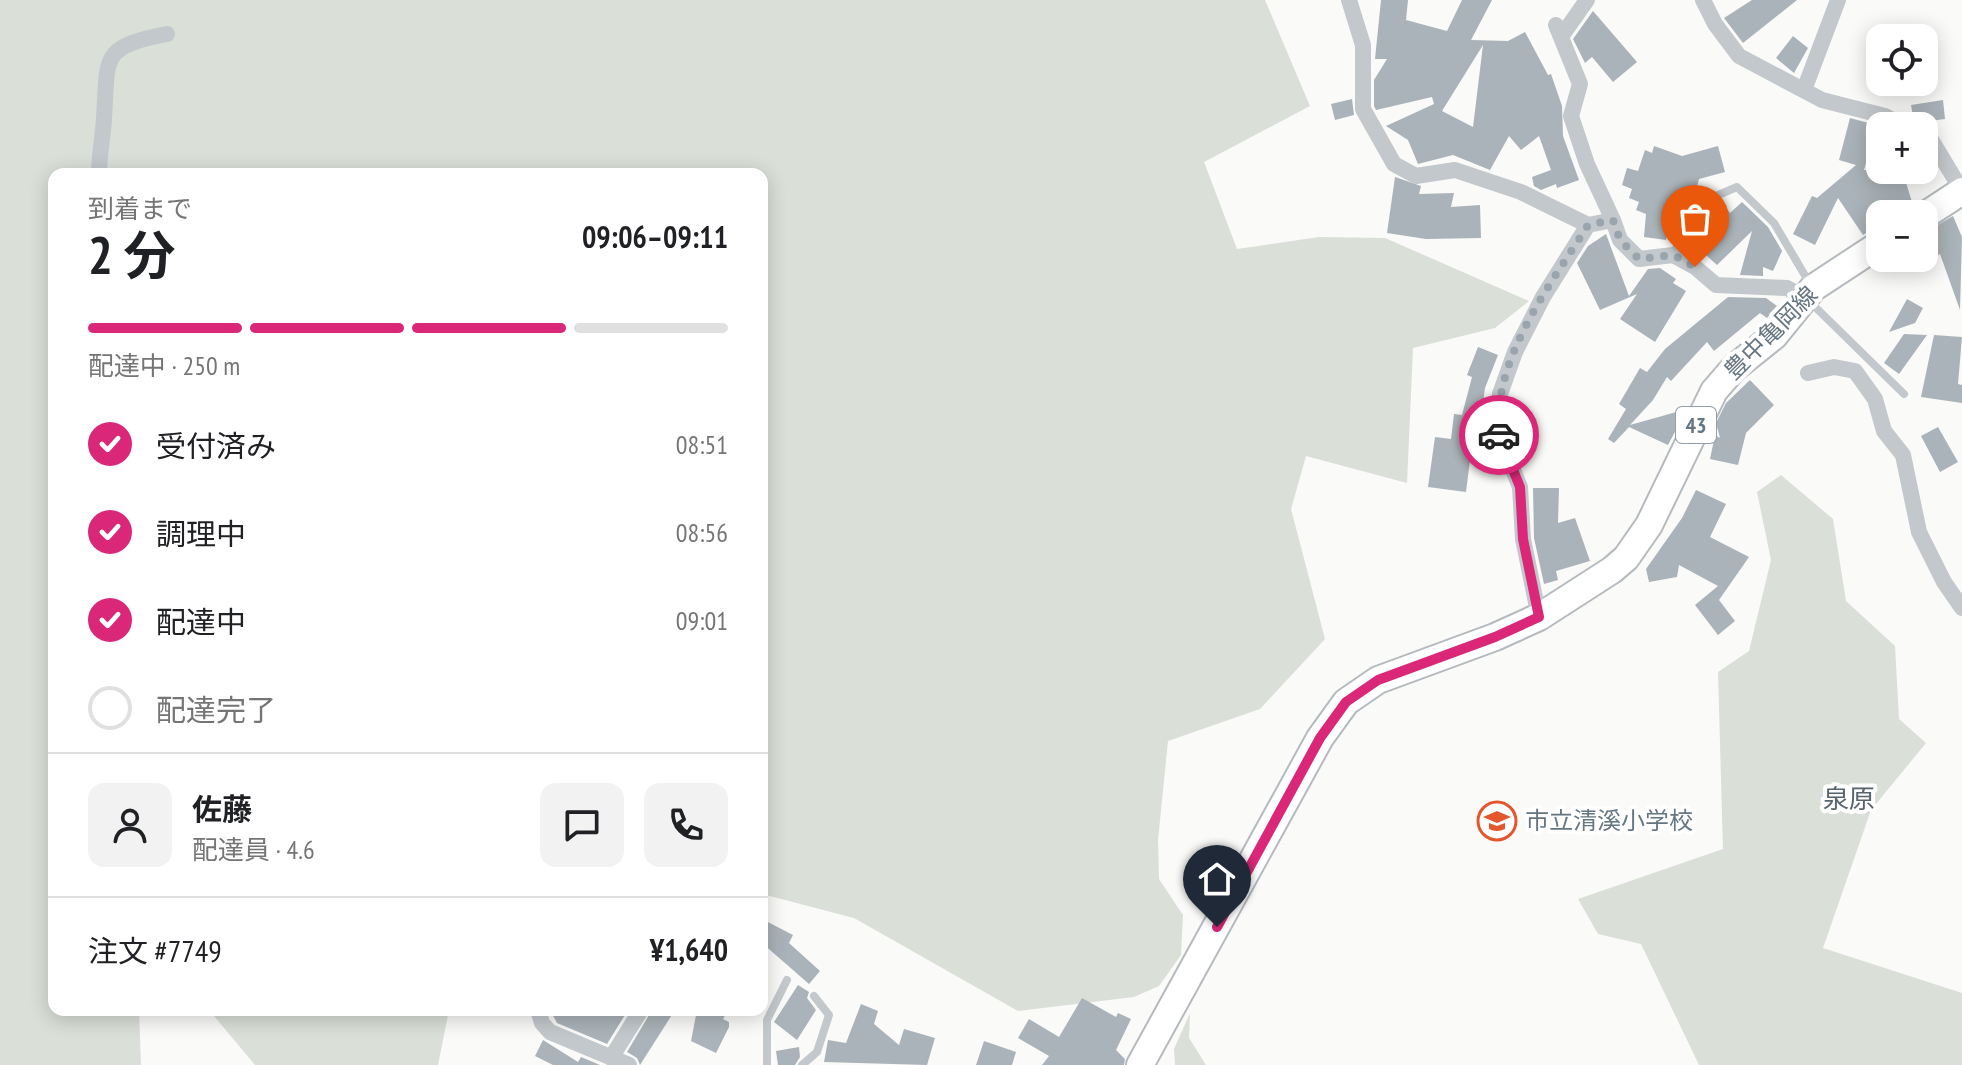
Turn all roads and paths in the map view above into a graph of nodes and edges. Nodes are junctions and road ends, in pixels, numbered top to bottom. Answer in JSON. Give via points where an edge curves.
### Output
{"nodes":[{"id":1,"x":1349,"y":0,"type":"edge"},
{"id":2,"x":1587,"y":0,"type":"edge"},
{"id":3,"x":1703,"y":0,"type":"edge"},
{"id":4,"x":1838,"y":0,"type":"edge"},
{"id":5,"x":167,"y":34,"type":"dead end"},
{"id":6,"x":1804,"y":90,"type":"junction"},
{"id":7,"x":1869,"y":112,"type":"edge"},
{"id":8,"x":1938,"y":151,"type":"edge"},
{"id":9,"x":99,"y":168,"type":"edge"},
{"id":10,"x":1962,"y":191,"type":"edge"},
{"id":11,"x":1938,"y":207,"type":"edge"},
{"id":12,"x":1613,"y":220,"type":"junction"},
{"id":13,"x":1588,"y":225,"type":"junction"},
{"id":14,"x":1866,"y":254,"type":"edge"},
{"id":15,"x":1673,"y":255,"type":"junction"},
{"id":16,"x":1809,"y":293,"type":"junction"},
{"id":17,"x":1808,"y":373,"type":"dead end"},
{"id":18,"x":1904,"y":394,"type":"dead end"},
{"id":19,"x":1962,"y":608,"type":"edge"},
{"id":20,"x":1539,"y":617,"type":"junction"},
{"id":21,"x":787,"y":980,"type":"dead end"},
{"id":22,"x":814,"y":996,"type":"dead end"},
{"id":23,"x":540,"y":1016,"type":"edge"},
{"id":24,"x":637,"y":1016,"type":"edge"},
{"id":25,"x":611,"y":1058,"type":"junction"},
{"id":26,"x":629,"y":1065,"type":"edge"},
{"id":27,"x":767,"y":1065,"type":"edge"},
{"id":28,"x":802,"y":1065,"type":"edge"},
{"id":29,"x":1140,"y":1065,"type":"edge"}],
"edges":[{"from":1,"to":13,"type":"street","via":[[1363,45],[1363,109],[1394,164],[1416,176],[1455,170],[1521,192]]},
{"from":2,"to":12,"type":"street","via":[[1558,31],[1580,84],[1571,116]]},
{"from":3,"to":6,"type":"street","via":[[1739,56]]},
{"from":4,"to":6,"type":"street"},
{"from":5,"to":9,"type":"street","via":[[132,41],[109,61]]},
{"from":6,"to":7,"type":"street"},
{"from":8,"to":10,"type":"street"},
{"from":10,"to":11,"type":"main road"},
{"from":12,"to":13,"type":"street"},
{"from":12,"to":15,"type":"street","via":[[1620,240],[1639,259]]},
{"from":13,"to":20,"type":"street","via":[[1543,297],[1500,394],[1498,433],[1520,487],[1523,539]]},
{"from":14,"to":16,"type":"main road","name":"豊中亀岡線","number":"43"},
{"from":15,"to":16,"type":"street","via":[[1716,285]]},
{"from":15,"to":16,"type":"lane","via":[[1695,205],[1737,187],[1774,223]]},
{"from":16,"to":18,"type":"lane"},
{"from":16,"to":20,"type":"main road","name":"豊中亀岡線","number":"43","via":[[1774,336],[1714,391],[1649,525],[1626,558]]},
{"from":17,"to":19,"type":"street","via":[[1834,367],[1855,371],[1875,399],[1884,431],[1903,455],[1919,532]]},
{"from":20,"to":29,"type":"main road","name":"豊中亀岡線","number":"43","via":[[1378,680],[1346,702],[1320,738]]},
{"from":21,"to":27,"type":"lane","via":[[767,1020]]},
{"from":22,"to":28,"type":"lane","via":[[829,1015],[817,1052]]},
{"from":23,"to":25,"type":"street","via":[[550,1032]]},
{"from":24,"to":25,"type":"street"},
{"from":25,"to":26,"type":"street"}]}
